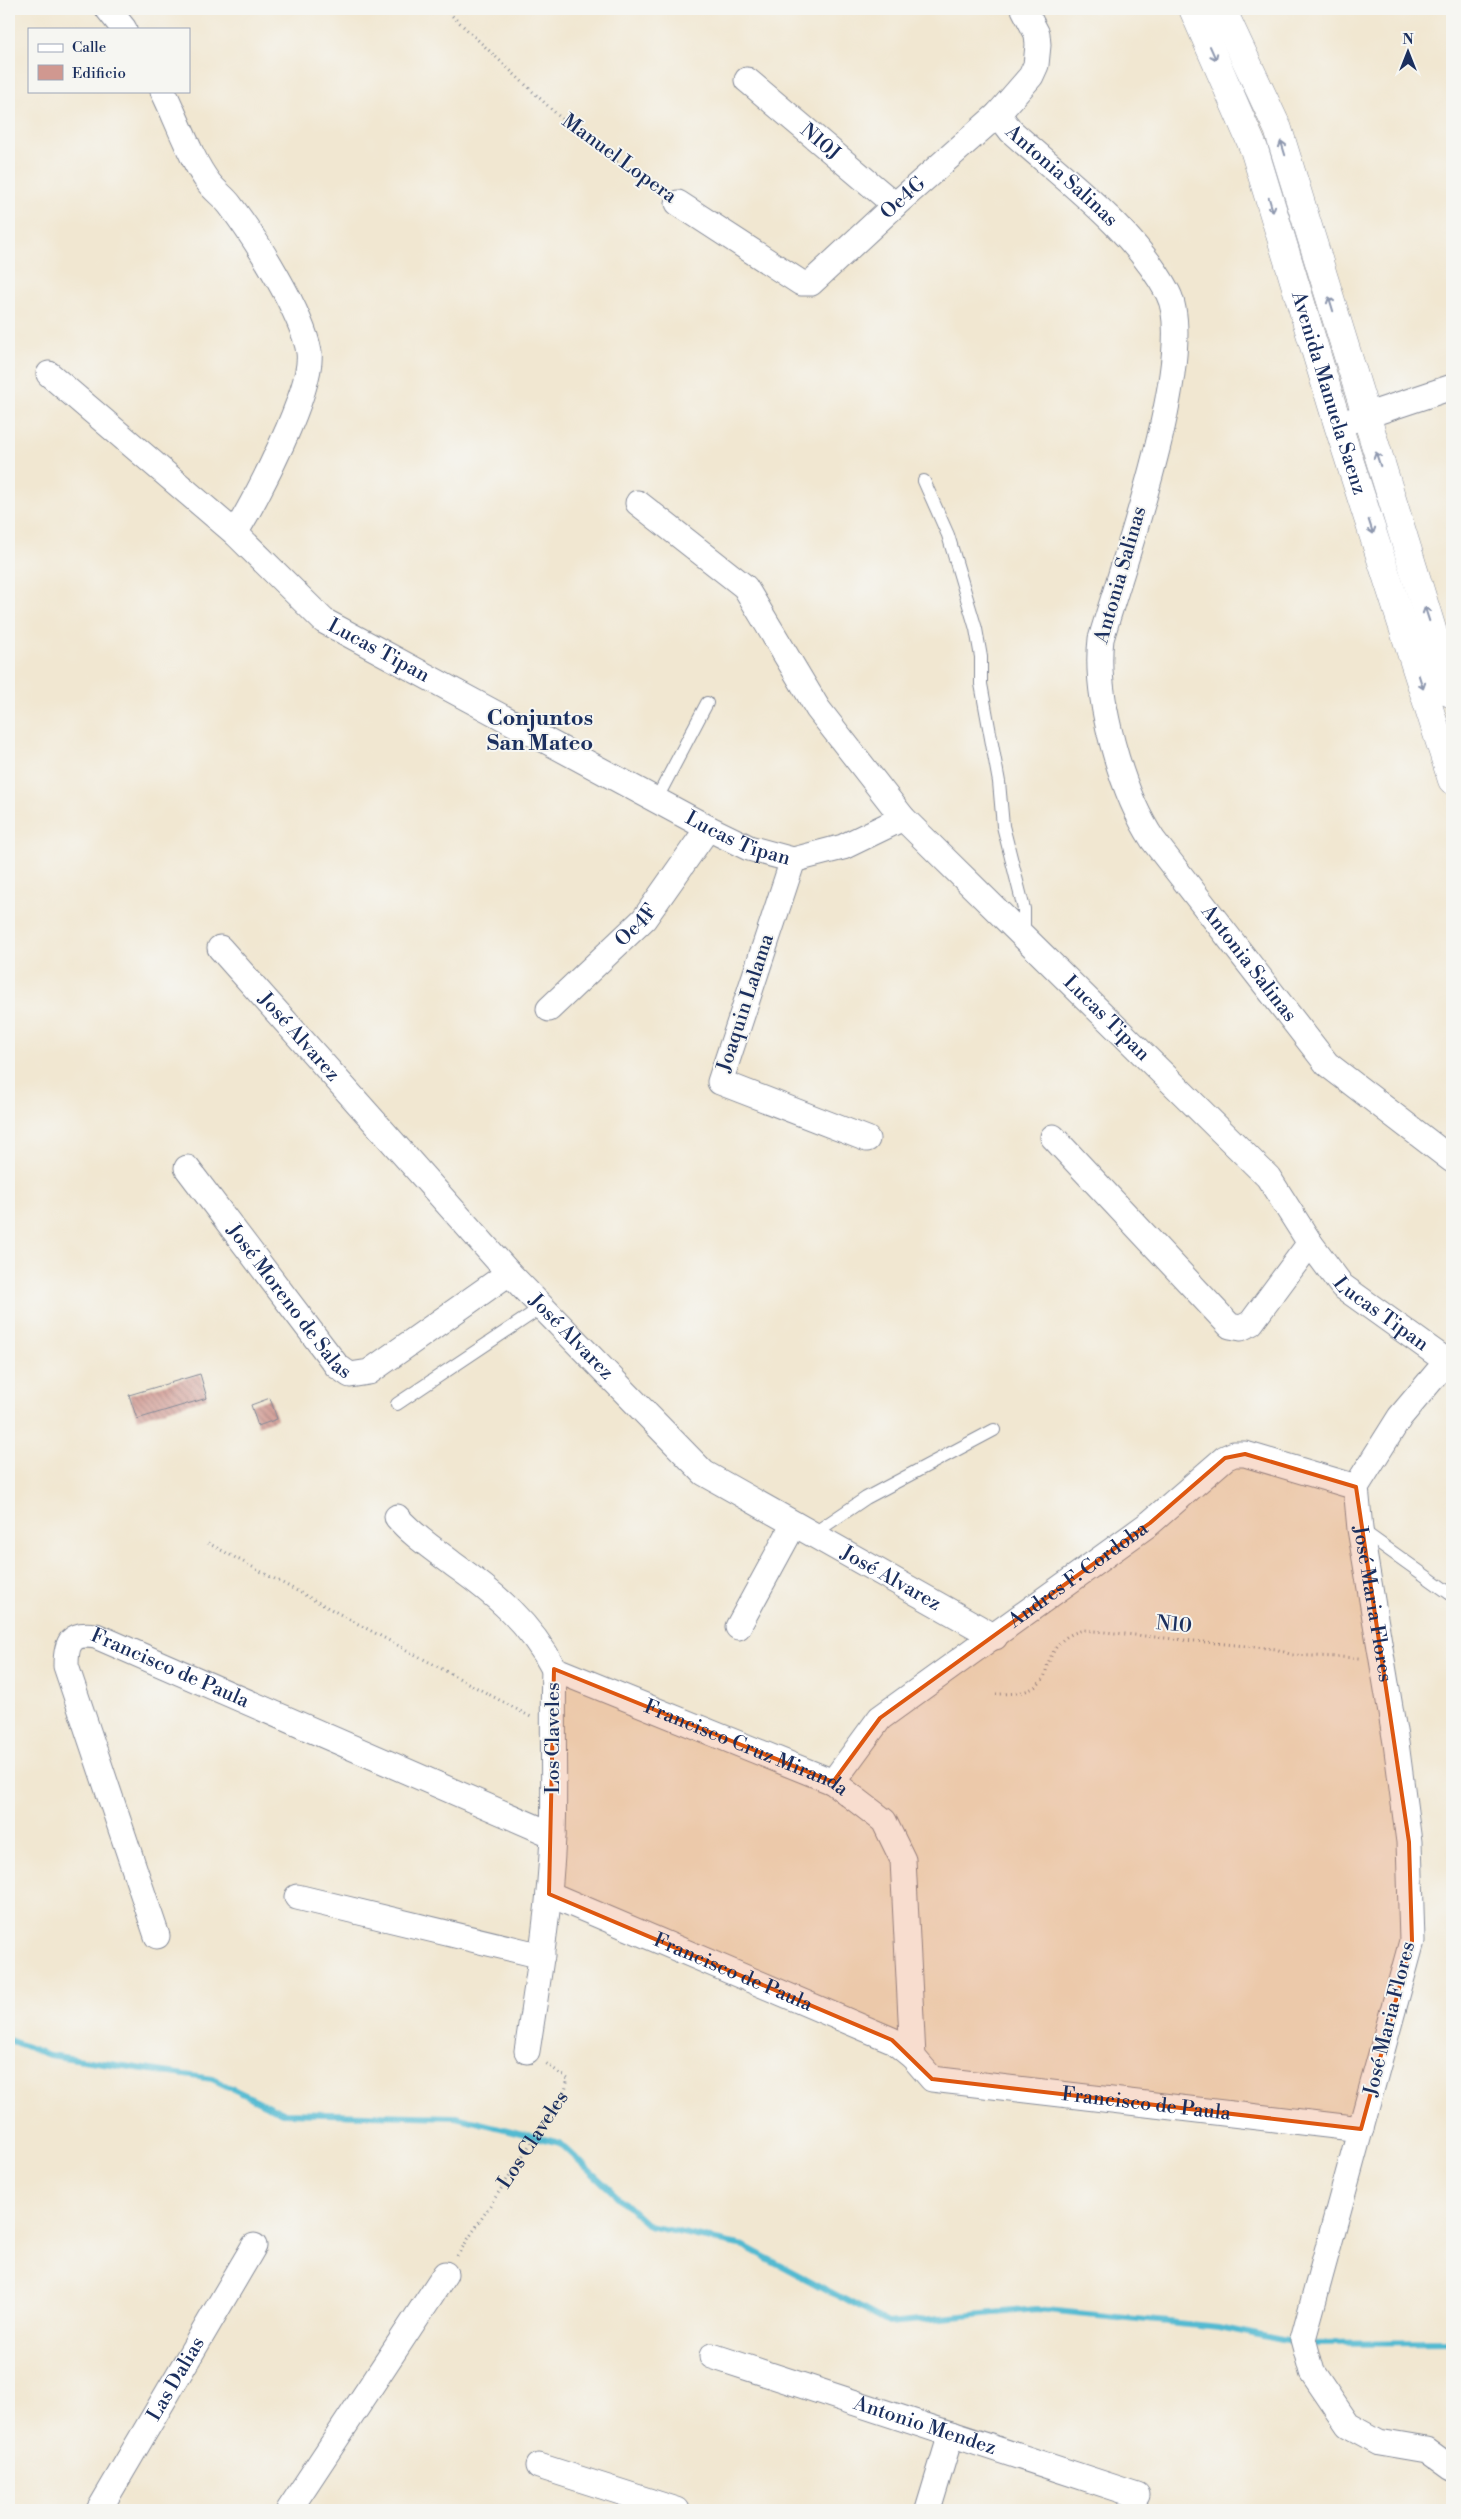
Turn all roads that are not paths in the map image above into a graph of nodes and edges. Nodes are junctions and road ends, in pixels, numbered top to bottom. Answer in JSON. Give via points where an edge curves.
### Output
{"nodes":[{"id":1,"x":108,"y":9,"type":"edge"},
{"id":2,"x":1024,"y":9,"type":"edge"},
{"id":3,"x":1193,"y":9,"type":"edge"},
{"id":4,"x":1222,"y":9,"type":"edge"},
{"id":5,"x":123,"y":28,"type":"edge"},
{"id":6,"x":747,"y":80,"type":"dead end"},
{"id":7,"x":163,"y":92,"type":"edge"},
{"id":8,"x":998,"y":114,"type":"junction"},
{"id":9,"x":678,"y":203,"type":"road end"},
{"id":10,"x":895,"y":205,"type":"junction"},
{"id":11,"x":811,"y":283,"type":"joint"},
{"id":12,"x":49,"y":374,"type":"dead end"},
{"id":13,"x":1452,"y":387,"type":"edge"},
{"id":14,"x":1365,"y":416,"type":"junction"},
{"id":15,"x":1338,"y":425,"type":"junction"},
{"id":16,"x":924,"y":480,"type":"dead end"},
{"id":17,"x":638,"y":503,"type":"dead end"},
{"id":18,"x":236,"y":533,"type":"junction"},
{"id":19,"x":1452,"y":694,"type":"edge"},
{"id":20,"x":707,"y":703,"type":"dead end"},
{"id":21,"x":1452,"y":780,"type":"edge"},
{"id":22,"x":656,"y":800,"type":"junction"},
{"id":23,"x":903,"y":818,"type":"junction"},
{"id":24,"x":708,"y":828,"type":"junction"},
{"id":25,"x":793,"y":860,"type":"junction"},
{"id":26,"x":1024,"y":937,"type":"junction"},
{"id":27,"x":220,"y":948,"type":"dead end"},
{"id":28,"x":549,"y":1009,"type":"dead end"},
{"id":29,"x":1053,"y":1137,"type":"dead end"},
{"id":30,"x":867,"y":1139,"type":"dead end"},
{"id":31,"x":1452,"y":1160,"type":"edge"},
{"id":32,"x":187,"y":1168,"type":"dead end"},
{"id":33,"x":1310,"y":1243,"type":"junction"},
{"id":34,"x":509,"y":1273,"type":"junction"},
{"id":35,"x":542,"y":1307,"type":"junction"},
{"id":36,"x":1452,"y":1365,"type":"edge"},
{"id":37,"x":397,"y":1404,"type":"dead end"},
{"id":38,"x":994,"y":1430,"type":"dead end"},
{"id":39,"x":1356,"y":1486,"type":"junction"},
{"id":40,"x":397,"y":1517,"type":"dead end"},
{"id":41,"x":803,"y":1529,"type":"junction"},
{"id":42,"x":1360,"y":1529,"type":"junction"},
{"id":43,"x":1452,"y":1595,"type":"edge"},
{"id":44,"x":738,"y":1627,"type":"dead end"},
{"id":45,"x":994,"y":1637,"type":"junction"},
{"id":46,"x":554,"y":1669,"type":"junction"},
{"id":47,"x":833,"y":1782,"type":"junction"},
{"id":48,"x":553,"y":1835,"type":"junction"},
{"id":49,"x":549,"y":1894,"type":"junction"},
{"id":50,"x":297,"y":1897,"type":"dead end"},
{"id":51,"x":157,"y":1936,"type":"dead end"},
{"id":52,"x":542,"y":1956,"type":"junction"},
{"id":53,"x":527,"y":2051,"type":"road end"},
{"id":54,"x":913,"y":2057,"type":"junction"},
{"id":55,"x":1362,"y":2129,"type":"junction"},
{"id":56,"x":254,"y":2246,"type":"dead end"},
{"id":57,"x":445,"y":2274,"type":"road end"},
{"id":58,"x":712,"y":2356,"type":"dead end"},
{"id":59,"x":951,"y":2434,"type":"junction"},
{"id":60,"x":539,"y":2466,"type":"dead end"},
{"id":61,"x":1452,"y":2469,"type":"edge"},
{"id":62,"x":1137,"y":2495,"type":"dead end"},
{"id":63,"x":99,"y":2510,"type":"edge"},
{"id":64,"x":289,"y":2510,"type":"edge"},
{"id":65,"x":677,"y":2510,"type":"edge"},
{"id":66,"x":928,"y":2510,"type":"edge"}],
"edges":[{"from":1,"to":5,"type":"street"},
{"from":2,"to":8,"type":"street","name":"Antonia Salinas","via":[[1037,34],[1036,65],[1031,76]]},
{"from":3,"to":15,"type":"street","name":"Avenida Manuela Saenz","one_way":true,"via":[[1254,149]]},
{"from":14,"to":4,"type":"street","name":"Avenida Manuela Saenz","one_way":true,"via":[[1278,129]]},
{"from":6,"to":10,"type":"street","name":"N10J"},
{"from":7,"to":18,"type":"street","via":[[209,183],[228,203],[271,268],[300,323],[309,353],[308,379],[250,510]]},
{"from":8,"to":10,"type":"street","name":"Oe4G"},
{"from":8,"to":31,"type":"street","name":"Antonia Salinas","via":[[1011,131],[1136,245],[1172,305],[1175,327],[1173,381],[1100,639],[1098,661],[1112,737],[1140,820],[1327,1064]]},
{"from":9,"to":11,"type":"street","name":"Manuel Lopera","via":[[801,283]]},
{"from":10,"to":11,"type":"street","name":"Oe4G"},
{"from":12,"to":18,"type":"street","name":"Lucas Tipan"},
{"from":13,"to":14,"type":"street"},
{"from":14,"to":15,"type":"street"},
{"from":19,"to":14,"type":"street","name":"Avenida Manuela Saenz","one_way":true},
{"from":15,"to":21,"type":"street","name":"Avenida Manuela Saenz","one_way":true},
{"from":16,"to":26,"type":"lane","via":[[948,535],[976,629],[981,684],[999,782],[1003,826],[1024,909]]},
{"from":17,"to":23,"type":"street","via":[[745,587],[818,709]]},
{"from":18,"to":22,"type":"street","name":"Lucas Tipan","via":[[324,622]]},
{"from":20,"to":22,"type":"lane"},
{"from":22,"to":24,"type":"street","name":"Lucas Tipan"},
{"from":23,"to":25,"type":"street","name":"Lucas Tipan","via":[[843,847]]},
{"from":23,"to":26,"type":"street","name":"Lucas Tipan"},
{"from":24,"to":25,"type":"street","name":"Lucas Tipan","via":[[749,848]]},
{"from":24,"to":28,"type":"street","name":"Oe4F","via":[[644,919]]},
{"from":25,"to":30,"type":"street","name":"Joaquin Lalama","via":[[720,1082]]},
{"from":26,"to":33,"type":"street","name":"Lucas Tipan","via":[[1268,1177]]},
{"from":27,"to":34,"type":"street","name":"José Alvarez"},
{"from":29,"to":33,"type":"street","via":[[1230,1326],[1241,1328],[1251,1323]]},
{"from":32,"to":34,"type":"street","name":"José Moreno de Salas","via":[[337,1366],[350,1375],[369,1372]]},
{"from":33,"to":36,"type":"street","name":"Lucas Tipan","via":[[1342,1286]]},
{"from":34,"to":35,"type":"street","name":"José Alvarez"},
{"from":35,"to":37,"type":"lane"},
{"from":35,"to":41,"type":"street","name":"José Alvarez","via":[[704,1472]]},
{"from":36,"to":39,"type":"street","via":[[1437,1373],[1400,1417]]},
{"from":38,"to":41,"type":"lane"},
{"from":39,"to":42,"type":"street","name":"José Maria Flores"},
{"from":39,"to":45,"type":"street","name":"Andres F. Cordoba","via":[[1258,1457],[1234,1454],[1225,1458],[1150,1523]]},
{"from":40,"to":46,"type":"street","via":[[407,1530],[511,1610],[542,1646]]},
{"from":41,"to":44,"type":"street"},
{"from":41,"to":45,"type":"street","name":"José Alvarez"},
{"from":42,"to":43,"type":"lane"},
{"from":42,"to":55,"type":"street","name":"José Maria Flores","via":[[1409,1842],[1412,1940]]},
{"from":45,"to":47,"type":"street","name":"Andres F. Cordoba","via":[[880,1718]]},
{"from":46,"to":47,"type":"street","name":"Francisco Cruz Miranda"},
{"from":46,"to":48,"type":"street","name":"Los Claveles"},
{"from":47,"to":54,"type":"street","name":"Francisco Cruz Miranda","via":[[884,1820],[903,1860]]},
{"from":48,"to":49,"type":"street","name":"Los Claveles"},
{"from":48,"to":51,"type":"street","name":"Francisco de Paula","via":[[96,1636],[82,1634],[72,1640],[66,1650],[66,1666]]},
{"from":49,"to":52,"type":"street","name":"Los Claveles"},
{"from":49,"to":54,"type":"street","name":"Francisco de Paula","via":[[892,2040]]},
{"from":50,"to":52,"type":"street"},
{"from":52,"to":53,"type":"street","name":"Los Claveles"},
{"from":54,"to":55,"type":"street","name":"Francisco de Paula","via":[[932,2079]]},
{"from":55,"to":61,"type":"street","name":"José Maria Flores","via":[[1304,2339],[1312,2372],[1348,2425],[1379,2442],[1426,2450]]},
{"from":56,"to":63,"type":"street","name":"Las Dalias"},
{"from":57,"to":64,"type":"street"},
{"from":58,"to":59,"type":"street","name":"Antonio Mendez"},
{"from":59,"to":62,"type":"street","name":"Antonio Mendez"},
{"from":59,"to":66,"type":"street"},
{"from":60,"to":65,"type":"street"}]}
